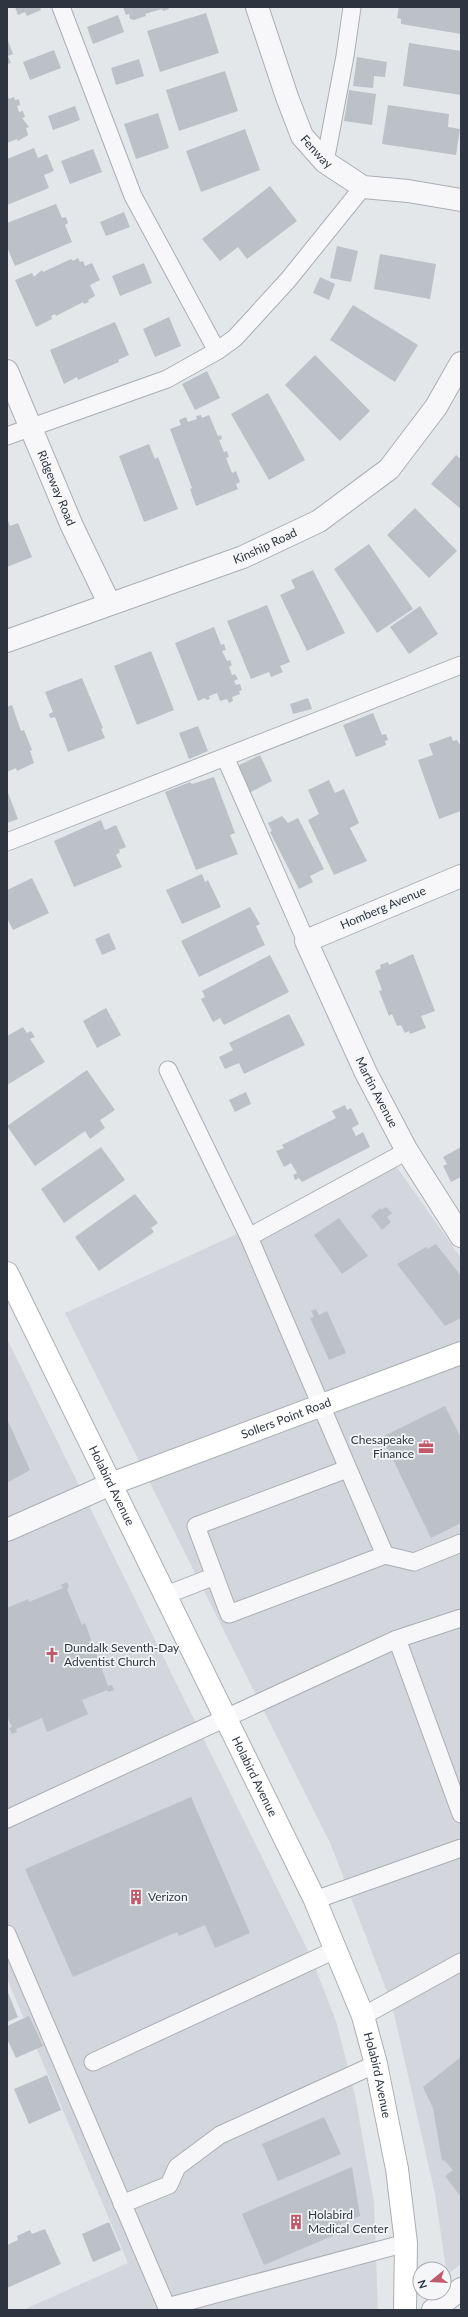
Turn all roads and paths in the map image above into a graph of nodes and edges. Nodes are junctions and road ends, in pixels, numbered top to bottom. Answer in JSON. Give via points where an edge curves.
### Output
{"nodes":[{"id":1,"x":61,"y":7,"type":"edge"},
{"id":2,"x":257,"y":7,"type":"edge"},
{"id":3,"x":352,"y":7,"type":"edge"},
{"id":4,"x":324,"y":162,"type":"junction"},
{"id":5,"x":363,"y":187,"type":"junction"},
{"id":6,"x":461,"y":200,"type":"edge"},
{"id":7,"x":217,"y":351,"type":"junction"},
{"id":8,"x":461,"y":363,"type":"edge"},
{"id":9,"x":7,"y":371,"type":"edge"},
{"id":10,"x":31,"y":427,"type":"junction"},
{"id":11,"x":7,"y":436,"type":"edge"},
{"id":12,"x":109,"y":603,"type":"junction"},
{"id":13,"x":7,"y":641,"type":"edge"},
{"id":14,"x":461,"y":665,"type":"edge"},
{"id":15,"x":225,"y":757,"type":"junction"},
{"id":16,"x":7,"y":842,"type":"edge"},
{"id":17,"x":461,"y":876,"type":"edge"},
{"id":18,"x":306,"y":941,"type":"junction"},
{"id":19,"x":168,"y":1070,"type":"dead end"},
{"id":20,"x":407,"y":1151,"type":"junction"},
{"id":21,"x":461,"y":1236,"type":"edge"},
{"id":22,"x":249,"y":1237,"type":"junction"},
{"id":23,"x":7,"y":1273,"type":"edge"},
{"id":24,"x":461,"y":1353,"type":"edge"},
{"id":25,"x":320,"y":1408,"type":"junction"},
{"id":26,"x":347,"y":1469,"type":"junction"},
{"id":27,"x":111,"y":1484,"type":"junction"},
{"id":28,"x":7,"y":1530,"type":"edge"},
{"id":29,"x":461,"y":1543,"type":"edge"},
{"id":30,"x":385,"y":1555,"type":"junction"},
{"id":31,"x":215,"y":1576,"type":"junction"},
{"id":32,"x":166,"y":1595,"type":"junction"},
{"id":33,"x":461,"y":1618,"type":"edge"},
{"id":34,"x":397,"y":1639,"type":"junction"},
{"id":35,"x":227,"y":1718,"type":"junction"},
{"id":36,"x":461,"y":1814,"type":"edge"},
{"id":37,"x":7,"y":1819,"type":"edge"},
{"id":38,"x":461,"y":1848,"type":"edge"},
{"id":39,"x":315,"y":1900,"type":"junction"},
{"id":40,"x":7,"y":1934,"type":"edge"},
{"id":41,"x":337,"y":1949,"type":"junction"},
{"id":42,"x":461,"y":1962,"type":"edge"},
{"id":43,"x":363,"y":2016,"type":"junction"},
{"id":44,"x":93,"y":2062,"type":"dead end"},
{"id":45,"x":376,"y":2064,"type":"junction"},
{"id":46,"x":122,"y":2204,"type":"junction"},
{"id":47,"x":406,"y":2243,"type":"junction"},
{"id":48,"x":461,"y":2289,"type":"edge"},
{"id":49,"x":167,"y":2308,"type":"edge"},
{"id":50,"x":405,"y":2310,"type":"edge"},
{"id":51,"x":433,"y":2310,"type":"edge"}],
"edges":[{"from":1,"to":7,"type":"lane","via":[[133,196]]},
{"from":2,"to":4,"type":"street","name":"Fenway","via":[[302,136]]},
{"from":3,"to":4,"type":"lane"},
{"from":4,"to":5,"type":"street","name":"Fenway"},
{"from":5,"to":6,"type":"street","name":"Fenway"},
{"from":5,"to":7,"type":"lane","via":[[288,280],[235,338]]},
{"from":7,"to":10,"type":"lane","via":[[167,379]]},
{"from":8,"to":12,"type":"street","name":"Kinship Road","via":[[436,407],[389,469],[319,521],[243,557]]},
{"from":9,"to":10,"type":"street","name":"Ridgeway Road"},
{"from":10,"to":11,"type":"lane"},
{"from":10,"to":12,"type":"street","name":"Ridgeway Road","via":[[72,526]]},
{"from":12,"to":13,"type":"street","name":"Kinship Road"},
{"from":14,"to":15,"type":"lane"},
{"from":15,"to":16,"type":"lane"},
{"from":15,"to":18,"type":"lane"},
{"from":17,"to":18,"type":"street","name":"Homberg Avenue"},
{"from":18,"to":20,"type":"street","name":"Martin Avenue","via":[[366,1073]]},
{"from":19,"to":22,"type":"lane"},
{"from":20,"to":21,"type":"street","name":"Martin Avenue"},
{"from":20,"to":22,"type":"lane"},
{"from":22,"to":25,"type":"lane"},
{"from":23,"to":27,"type":"main road","name":"Holabird Avenue"},
{"from":24,"to":25,"type":"main road","name":"Sollers Point Road"},
{"from":25,"to":26,"type":"lane"},
{"from":25,"to":27,"type":"main road","name":"Sollers Point Road"},
{"from":26,"to":30,"type":"lane"},
{"from":26,"to":31,"type":"lane","via":[[196,1526]]},
{"from":27,"to":28,"type":"street"},
{"from":27,"to":32,"type":"main road","name":"Holabird Avenue"},
{"from":29,"to":30,"type":"lane","via":[[414,1562]]},
{"from":30,"to":31,"type":"lane","via":[[229,1614]]},
{"from":31,"to":32,"type":"lane"},
{"from":32,"to":35,"type":"main road","name":"Holabird Avenue"},
{"from":33,"to":34,"type":"lane"},
{"from":34,"to":35,"type":"lane"},
{"from":34,"to":36,"type":"lane"},
{"from":35,"to":37,"type":"lane"},
{"from":35,"to":39,"type":"main road","name":"Holabird Avenue"},
{"from":38,"to":39,"type":"lane"},
{"from":39,"to":41,"type":"main road","name":"Holabird Avenue"},
{"from":40,"to":46,"type":"lane"},
{"from":41,"to":43,"type":"main road","name":"Holabird Avenue"},
{"from":41,"to":44,"type":"lane"},
{"from":42,"to":43,"type":"lane"},
{"from":43,"to":45,"type":"main road","name":"Holabird Avenue"},
{"from":45,"to":46,"type":"lane","via":[[220,2135],[177,2167],[169,2185]]},
{"from":45,"to":47,"type":"main road","name":"Holabird Avenue","via":[[397,2169]]},
{"from":46,"to":49,"type":"lane"},
{"from":47,"to":49,"type":"lane"},
{"from":47,"to":50,"type":"main road","name":"Holabird Avenue"},
{"from":48,"to":51,"type":"street"}]}
